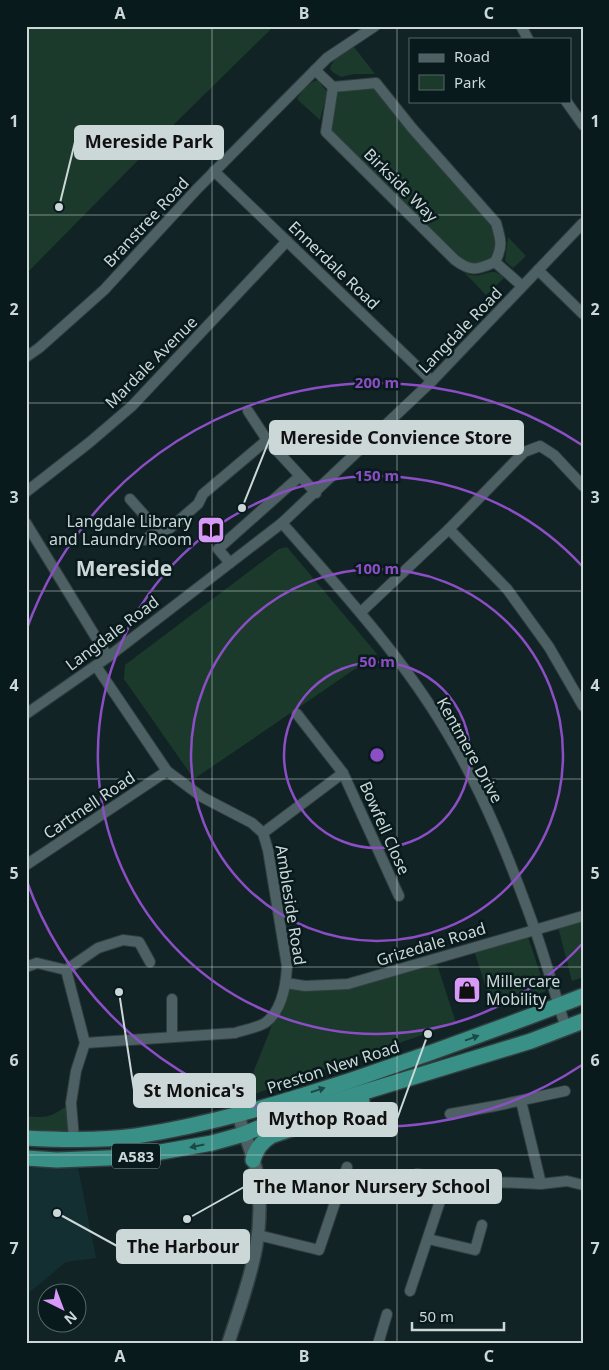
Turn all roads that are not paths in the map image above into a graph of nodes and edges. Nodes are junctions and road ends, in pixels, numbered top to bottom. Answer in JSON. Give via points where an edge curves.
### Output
{"nodes":[{"id":1,"x":375,"y":26,"type":"edge"},
{"id":2,"x":521,"y":26,"type":"edge"},
{"id":3,"x":527,"y":38,"type":"edge"},
{"id":4,"x":315,"y":70,"type":"junction"},
{"id":5,"x":333,"y":87,"type":"junction"},
{"id":6,"x":567,"y":102,"type":"edge"},
{"id":7,"x":583,"y":125,"type":"edge"},
{"id":8,"x":214,"y":171,"type":"junction"},
{"id":9,"x":583,"y":223,"type":"edge"},
{"id":10,"x":287,"y":241,"type":"junction"},
{"id":11,"x":495,"y":262,"type":"junction"},
{"id":12,"x":538,"y":270,"type":"junction"},
{"id":13,"x":522,"y":286,"type":"junction"},
{"id":14,"x":583,"y":314,"type":"edge"},
{"id":15,"x":26,"y":357,"type":"edge"},
{"id":16,"x":432,"y":381,"type":"junction"},
{"id":17,"x":248,"y":411,"type":"dead end"},
{"id":18,"x":267,"y":440,"type":"junction"},
{"id":19,"x":300,"y":476,"type":"junction"},
{"id":20,"x":583,"y":486,"type":"edge"},
{"id":21,"x":26,"y":492,"type":"edge"},
{"id":22,"x":316,"y":493,"type":"junction"},
{"id":23,"x":130,"y":499,"type":"dead end"},
{"id":24,"x":282,"y":523,"type":"junction"},
{"id":25,"x":26,"y":524,"type":"edge"},
{"id":26,"x":158,"y":529,"type":"junction"},
{"id":27,"x":449,"y":529,"type":"junction"},
{"id":28,"x":145,"y":540,"type":"dead end"},
{"id":29,"x":230,"y":563,"type":"junction"},
{"id":30,"x":360,"y":612,"type":"junction"},
{"id":31,"x":108,"y":657,"type":"junction"},
{"id":32,"x":96,"y":666,"type":"junction"},
{"id":33,"x":583,"y":706,"type":"edge"},
{"id":34,"x":26,"y":714,"type":"edge"},
{"id":35,"x":297,"y":714,"type":"dead end"},
{"id":36,"x":167,"y":770,"type":"junction"},
{"id":37,"x":344,"y":773,"type":"junction"},
{"id":38,"x":263,"y":833,"type":"junction"},
{"id":39,"x":26,"y":865,"type":"edge"},
{"id":40,"x":399,"y":896,"type":"dead end"},
{"id":41,"x":583,"y":916,"type":"edge"},
{"id":42,"x":535,"y":928,"type":"junction"},
{"id":43,"x":150,"y":962,"type":"dead end"},
{"id":44,"x":26,"y":968,"type":"edge"},
{"id":45,"x":66,"y":970,"type":"junction"},
{"id":46,"x":286,"y":983,"type":"junction"},
{"id":47,"x":583,"y":996,"type":"edge"},
{"id":48,"x":172,"y":999,"type":"dead end"},
{"id":49,"x":559,"y":1006,"type":"junction"},
{"id":50,"x":583,"y":1021,"type":"edge"},
{"id":51,"x":566,"y":1028,"type":"junction"},
{"id":52,"x":172,"y":1037,"type":"junction"},
{"id":53,"x":85,"y":1043,"type":"junction"},
{"id":54,"x":372,"y":1091,"type":"junction"},
{"id":55,"x":565,"y":1091,"type":"dead end"},
{"id":56,"x":521,"y":1101,"type":"junction"},
{"id":57,"x":238,"y":1114,"type":"junction"},
{"id":58,"x":450,"y":1114,"type":"dead end"},
{"id":59,"x":244,"y":1134,"type":"junction"},
{"id":60,"x":26,"y":1138,"type":"edge"},
{"id":61,"x":74,"y":1139,"type":"junction"},
{"id":62,"x":26,"y":1158,"type":"edge"},
{"id":63,"x":253,"y":1160,"type":"junction"},
{"id":64,"x":347,"y":1167,"type":"dead end"},
{"id":65,"x":418,"y":1174,"type":"dead end"},
{"id":66,"x":447,"y":1180,"type":"junction"},
{"id":67,"x":541,"y":1184,"type":"junction"},
{"id":68,"x":583,"y":1184,"type":"edge"},
{"id":69,"x":482,"y":1225,"type":"dead end"},
{"id":70,"x":258,"y":1235,"type":"junction"},
{"id":71,"x":428,"y":1239,"type":"junction"},
{"id":72,"x":410,"y":1291,"type":"dead end"},
{"id":73,"x":387,"y":1314,"type":"dead end"},
{"id":74,"x":228,"y":1344,"type":"edge"},
{"id":75,"x":378,"y":1344,"type":"edge"}],
"edges":[{"from":1,"to":4,"type":"street","name":"Branstree Road","via":[[327,58]]},
{"from":2,"to":3,"type":"street"},
{"from":4,"to":5,"type":"street"},
{"from":4,"to":8,"type":"street","name":"Branstree Road"},
{"from":5,"to":11,"type":"street","via":[[376,83],[496,223],[501,249]]},
{"from":5,"to":11,"type":"street","name":"Birkside Way","via":[[326,132],[455,260],[467,269],[480,269]]},
{"from":6,"to":7,"type":"street"},
{"from":8,"to":10,"type":"street","name":"Ennerdale Road"},
{"from":8,"to":15,"type":"street","name":"Branstree Road","via":[[104,290]]},
{"from":9,"to":12,"type":"street","name":"Langdale Road"},
{"from":10,"to":16,"type":"street","name":"Ennerdale Road"},
{"from":10,"to":21,"type":"street","name":"Mardale Avenue","via":[[132,406]]},
{"from":11,"to":13,"type":"street"},
{"from":12,"to":13,"type":"street","name":"Langdale Road"},
{"from":12,"to":14,"type":"street"},
{"from":13,"to":16,"type":"street","name":"Langdale Road"},
{"from":16,"to":22,"type":"street","name":"Langdale Road"},
{"from":17,"to":18,"type":"street"},
{"from":18,"to":19,"type":"street"},
{"from":18,"to":26,"type":"street","via":[[203,494],[198,504],[169,529]]},
{"from":19,"to":22,"type":"street"},
{"from":19,"to":29,"type":"street","via":[[218,549]]},
{"from":20,"to":27,"type":"street","via":[[554,455],[540,446],[524,452]]},
{"from":22,"to":24,"type":"street","name":"Langdale Road"},
{"from":23,"to":26,"type":"street"},
{"from":24,"to":29,"type":"street","name":"Langdale Road"},
{"from":24,"to":30,"type":"street","name":"Kentmere Drive"},
{"from":25,"to":31,"type":"street"},
{"from":26,"to":28,"type":"street"},
{"from":27,"to":30,"type":"street"},
{"from":27,"to":33,"type":"street","via":[[506,589],[549,647]]},
{"from":29,"to":31,"type":"street","name":"Langdale Road"},
{"from":30,"to":42,"type":"street","name":"Kentmere Drive","via":[[392,650],[446,731],[496,827]]},
{"from":31,"to":32,"type":"street","name":"Langdale Road"},
{"from":32,"to":34,"type":"street","name":"Langdale Road"},
{"from":32,"to":36,"type":"street","name":"Ambleside Road"},
{"from":35,"to":37,"type":"street","name":"Bowfell Close"},
{"from":36,"to":38,"type":"street","name":"Ambleside Road","via":[[202,797],[252,823]]},
{"from":36,"to":39,"type":"street","name":"Cartmell Road"},
{"from":37,"to":38,"type":"street","name":"Bowfell Close"},
{"from":37,"to":40,"type":"street","name":"Bowfell Close"},
{"from":38,"to":46,"type":"street","name":"Ambleside Road","via":[[288,966]]},
{"from":41,"to":42,"type":"street","name":"Grizedale Road"},
{"from":42,"to":46,"type":"street","name":"Grizedale Road","via":[[348,984],[305,986]]},
{"from":42,"to":49,"type":"street","name":"Kentmere Drive"},
{"from":43,"to":45,"type":"street","via":[[138,942],[123,940],[98,948]]},
{"from":44,"to":45,"type":"street","via":[[37,963]]},
{"from":45,"to":53,"type":"street"},
{"from":46,"to":52,"type":"street","name":"Ambleside Road","via":[[276,1011],[265,1022],[235,1033]]},
{"from":47,"to":49,"type":"highway","name":"Preston New Road","number":"A583"},
{"from":48,"to":52,"type":"street"},
{"from":49,"to":51,"type":"street","name":"Kentmere Drive"},
{"from":57,"to":49,"type":"highway","name":"Preston New Road","number":"A583","one_way":true,"via":[[412,1060]]},
{"from":50,"to":51,"type":"highway","name":"Preston New Road","number":"A583"},
{"from":51,"to":54,"type":"highway","name":"Preston New Road","number":"A583"},
{"from":52,"to":53,"type":"street","name":"Ambleside Road"},
{"from":53,"to":61,"type":"street","via":[[76,1070],[71,1103]]},
{"from":54,"to":59,"type":"highway","name":"Preston New Road","number":"A583","via":[[289,1115]]},
{"from":54,"to":63,"type":"highway","number":"A583","via":[[358,1106],[263,1140]]},
{"from":55,"to":56,"type":"street"},
{"from":56,"to":58,"type":"street"},
{"from":56,"to":67,"type":"street"},
{"from":57,"to":59,"type":"street"},
{"from":57,"to":61,"type":"highway","name":"Preston New Road","number":"A583","via":[[134,1136]]},
{"from":59,"to":62,"type":"highway","name":"Preston New Road","number":"A583","one_way":true,"via":[[132,1157]]},
{"from":59,"to":63,"type":"street"},
{"from":60,"to":61,"type":"highway","name":"Preston New Road","number":"A583"},
{"from":63,"to":70,"type":"street","via":[[260,1197]]},
{"from":64,"to":70,"type":"street","via":[[319,1250]]},
{"from":65,"to":66,"type":"street"},
{"from":66,"to":67,"type":"street"},
{"from":66,"to":71,"type":"street"},
{"from":67,"to":68,"type":"street","via":[[567,1181]]},
{"from":69,"to":71,"type":"street","via":[[475,1250]]},
{"from":70,"to":74,"type":"street","via":[[251,1275]]},
{"from":71,"to":72,"type":"street"},
{"from":73,"to":75,"type":"street"}]}
